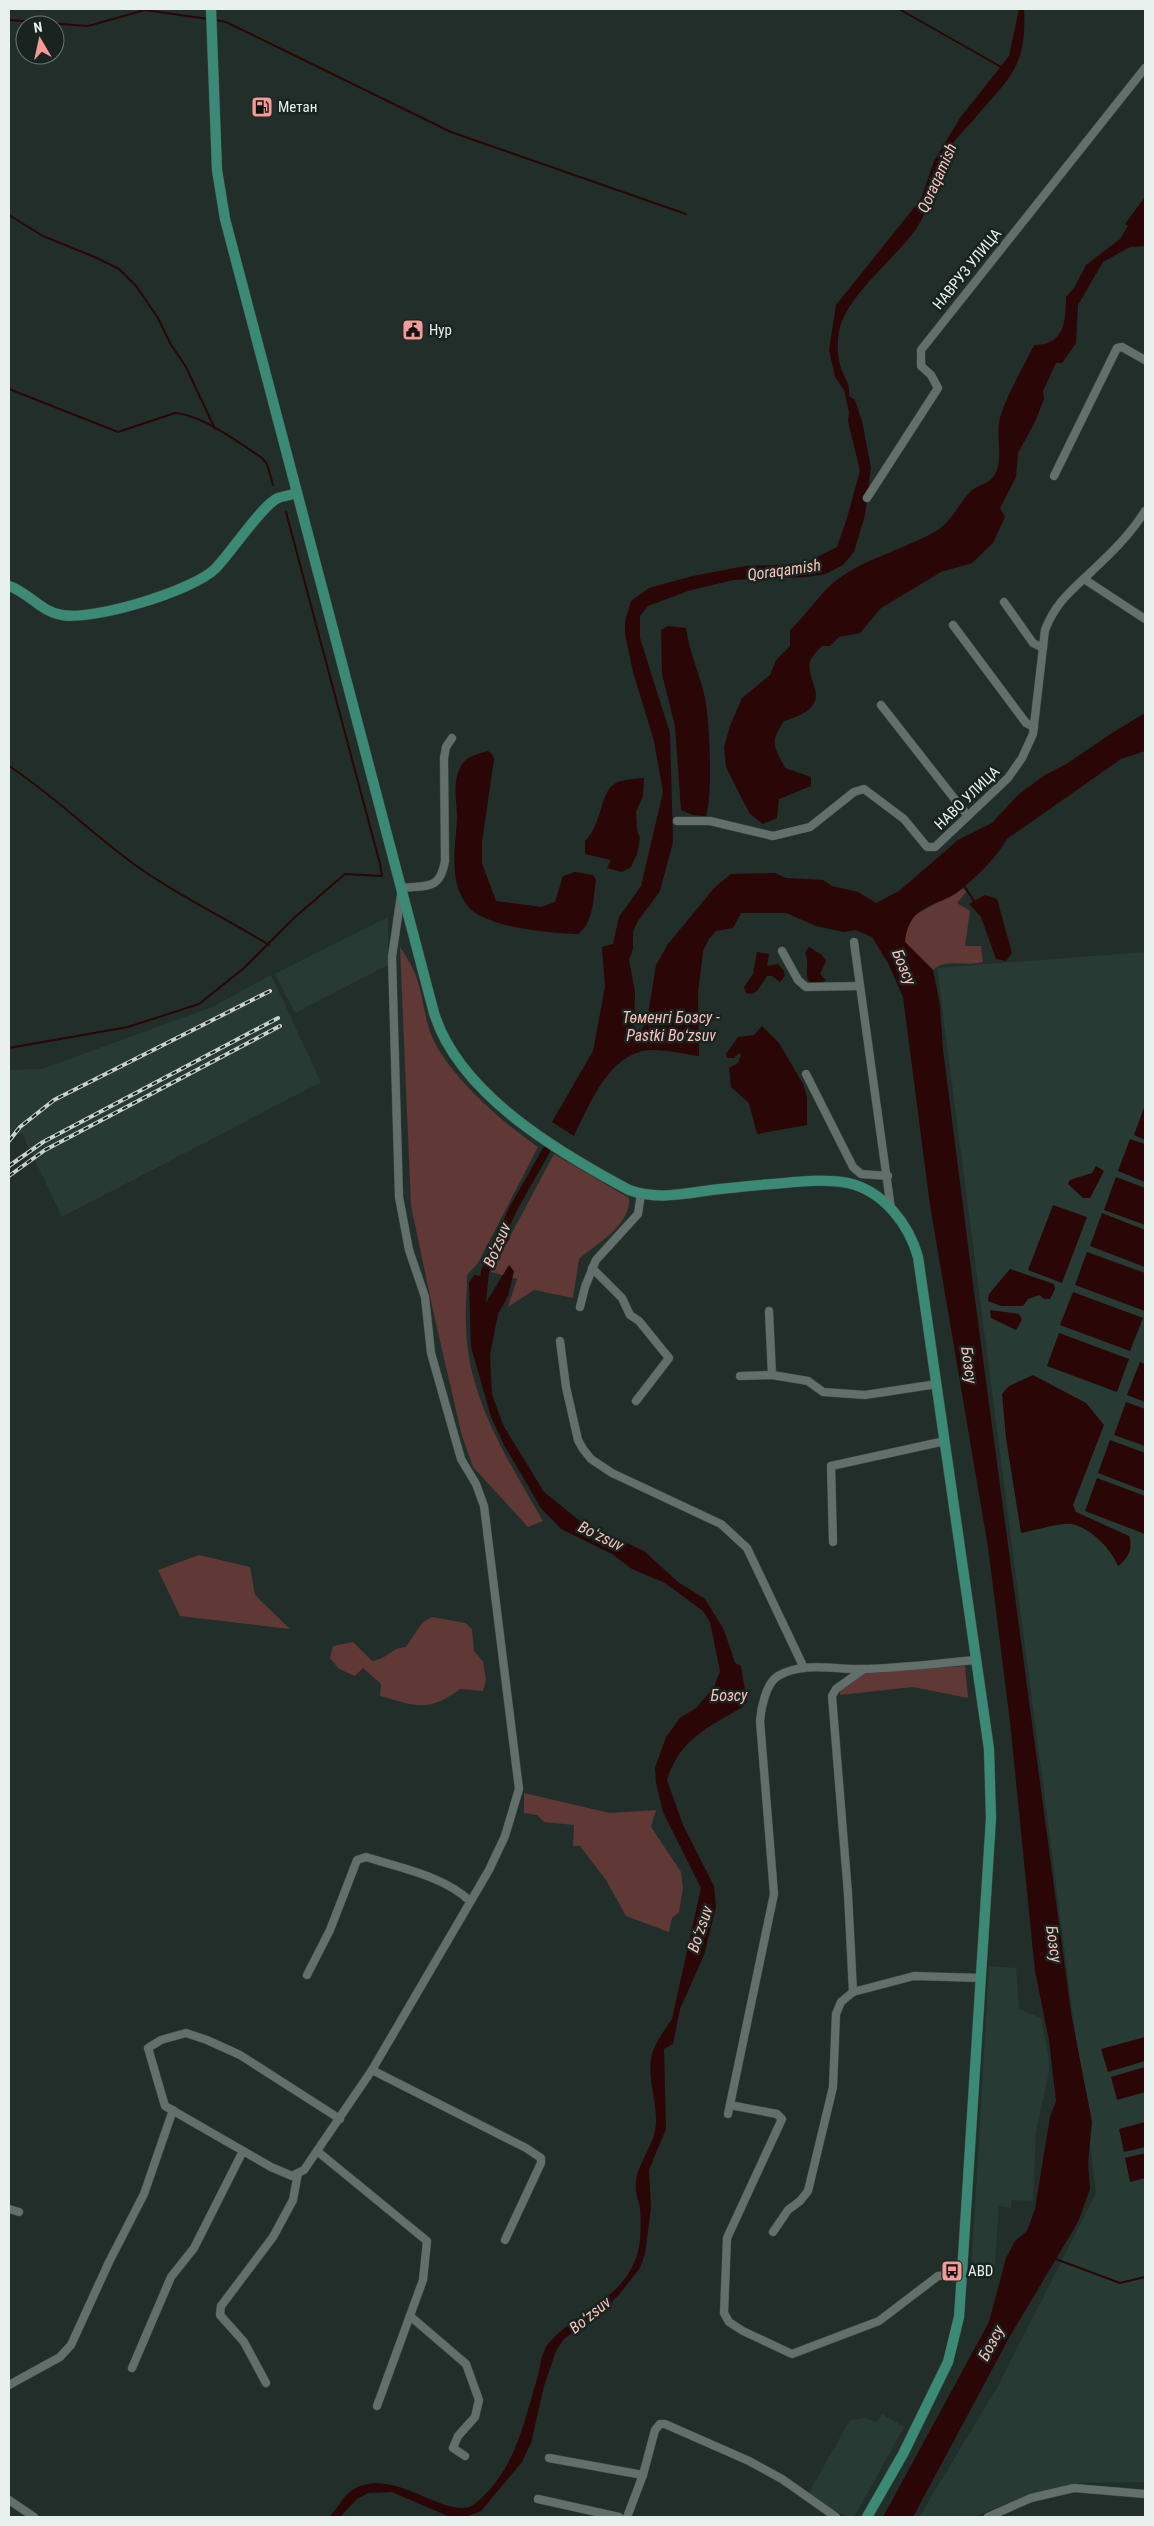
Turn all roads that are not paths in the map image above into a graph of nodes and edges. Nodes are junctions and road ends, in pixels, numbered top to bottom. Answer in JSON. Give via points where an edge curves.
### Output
{"nodes":[{"id":1,"x":211,"y":9,"type":"edge"},
{"id":2,"x":1145,"y":68,"type":"edge"},
{"id":3,"x":1145,"y":360,"type":"edge"},
{"id":4,"x":292,"y":476,"type":"junction"},
{"id":5,"x":1054,"y":476,"type":"dead end"},
{"id":6,"x":297,"y":493,"type":"junction"},
{"id":7,"x":277,"y":498,"type":"junction"},
{"id":8,"x":867,"y":498,"type":"dead end"},
{"id":9,"x":1145,"y":511,"type":"edge"},
{"id":10,"x":1084,"y":579,"type":"junction"},
{"id":11,"x":9,"y":586,"type":"edge"},
{"id":12,"x":1004,"y":602,"type":"dead end"},
{"id":13,"x":1145,"y":619,"type":"edge"},
{"id":14,"x":953,"y":625,"type":"dead end"},
{"id":15,"x":1043,"y":648,"type":"junction"},
{"id":16,"x":882,"y":705,"type":"dead end"},
{"id":17,"x":1034,"y":727,"type":"junction"},
{"id":18,"x":452,"y":738,"type":"dead end"},
{"id":19,"x":968,"y":816,"type":"junction"},
{"id":20,"x":677,"y":821,"type":"dead end"},
{"id":21,"x":402,"y":888,"type":"junction"},
{"id":22,"x":854,"y":942,"type":"dead end"},
{"id":23,"x":782,"y":952,"type":"dead end"},
{"id":24,"x":860,"y":986,"type":"junction"},
{"id":25,"x":806,"y":1074,"type":"dead end"},
{"id":26,"x":888,"y":1176,"type":"junction"},
{"id":27,"x":642,"y":1194,"type":"junction"},
{"id":28,"x":891,"y":1209,"type":"junction"},
{"id":29,"x":592,"y":1268,"type":"junction"},
{"id":30,"x":580,"y":1307,"type":"dead end"},
{"id":31,"x":769,"y":1311,"type":"dead end"},
{"id":32,"x":560,"y":1341,"type":"dead end"},
{"id":33,"x":772,"y":1375,"type":"junction"},
{"id":34,"x":740,"y":1376,"type":"dead end"},
{"id":35,"x":937,"y":1384,"type":"junction"},
{"id":36,"x":636,"y":1400,"type":"dead end"},
{"id":37,"x":945,"y":1441,"type":"junction"},
{"id":38,"x":833,"y":1542,"type":"dead end"},
{"id":39,"x":976,"y":1660,"type":"junction"},
{"id":40,"x":804,"y":1668,"type":"junction"},
{"id":41,"x":864,"y":1669,"type":"junction"},
{"id":42,"x":470,"y":1901,"type":"junction"},
{"id":43,"x":307,"y":1974,"type":"dead end"},
{"id":44,"x":980,"y":1978,"type":"junction"},
{"id":45,"x":853,"y":1992,"type":"junction"},
{"id":46,"x":372,"y":2070,"type":"junction"},
{"id":47,"x":730,"y":2105,"type":"junction"},
{"id":48,"x":173,"y":2110,"type":"junction"},
{"id":49,"x":728,"y":2114,"type":"dead end"},
{"id":50,"x":340,"y":2119,"type":"junction"},
{"id":51,"x":243,"y":2151,"type":"junction"},
{"id":52,"x":317,"y":2151,"type":"junction"},
{"id":53,"x":298,"y":2173,"type":"junction"},
{"id":54,"x":9,"y":2209,"type":"edge"},
{"id":55,"x":19,"y":2212,"type":"dead end"},
{"id":56,"x":773,"y":2232,"type":"dead end"},
{"id":57,"x":505,"y":2240,"type":"dead end"},
{"id":58,"x":962,"y":2273,"type":"junction"},
{"id":59,"x":410,"y":2316,"type":"junction"},
{"id":60,"x":132,"y":2368,"type":"dead end"},
{"id":61,"x":266,"y":2383,"type":"dead end"},
{"id":62,"x":9,"y":2385,"type":"edge"},
{"id":63,"x":377,"y":2406,"type":"dead end"},
{"id":64,"x":465,"y":2456,"type":"dead end"},
{"id":65,"x":549,"y":2458,"type":"dead end"},
{"id":66,"x":643,"y":2474,"type":"junction"},
{"id":67,"x":1145,"y":2494,"type":"edge"},
{"id":68,"x":9,"y":2500,"type":"edge"},
{"id":69,"x":538,"y":2500,"type":"dead end"},
{"id":70,"x":34,"y":2517,"type":"edge"},
{"id":71,"x":619,"y":2517,"type":"edge"},
{"id":72,"x":627,"y":2517,"type":"edge"},
{"id":73,"x":836,"y":2517,"type":"edge"},
{"id":74,"x":867,"y":2517,"type":"edge"},
{"id":75,"x":988,"y":2517,"type":"edge"}],
"edges":[{"from":1,"to":4,"type":"main road","via":[[220,190],[236,264]]},
{"from":2,"to":8,"type":"street","name":"НАВРУЗ УЛИЦА","via":[[921,350],[921,366],[938,388]]},
{"from":3,"to":5,"type":"street","via":[[1122,347],[1117,348]]},
{"from":4,"to":6,"type":"main road"},
{"from":4,"to":7,"type":"main road","via":[[290,484]]},
{"from":6,"to":7,"type":"main road"},
{"from":6,"to":21,"type":"main road"},
{"from":7,"to":11,"type":"main road","via":[[211,572],[190,586],[166,595],[69,616],[54,613]]},
{"from":9,"to":10,"type":"street","name":"НАВО УЛИЦА","via":[[1128,535]]},
{"from":10,"to":13,"type":"street"},
{"from":10,"to":15,"type":"street","name":"НАВО УЛИЦА","via":[[1063,597],[1051,614]]},
{"from":12,"to":15,"type":"street","via":[[1034,642]]},
{"from":14,"to":17,"type":"street","via":[[1026,723]]},
{"from":15,"to":17,"type":"street","name":"НАВО УЛИЦА"},
{"from":16,"to":19,"type":"street"},
{"from":17,"to":19,"type":"street","name":"НАВО УЛИЦА","via":[[1022,758],[1008,778]]},
{"from":18,"to":21,"type":"street","via":[[444,758],[445,861],[442,877],[433,884]]},
{"from":19,"to":20,"type":"street","name":"НАВО УЛИЦА","via":[[930,849],[904,819],[864,788],[854,792],[810,827],[773,836],[710,822]]},
{"from":21,"to":27,"type":"main road","via":[[437,1021],[459,1063],[487,1092],[538,1135],[611,1180]]},
{"from":21,"to":42,"type":"street","via":[[392,956],[399,1197],[409,1250],[425,1297],[431,1353],[461,1460],[476,1484],[487,1523],[519,1789],[498,1854]]},
{"from":22,"to":24,"type":"street"},
{"from":23,"to":24,"type":"street","via":[[798,980],[806,987]]},
{"from":24,"to":26,"type":"street"},
{"from":25,"to":26,"type":"street","via":[[853,1167],[861,1174]]},
{"from":26,"to":28,"type":"street"},
{"from":27,"to":28,"type":"main road","via":[[663,1196],[741,1186],[834,1181],[860,1187]]},
{"from":27,"to":29,"type":"street","via":[[638,1214]]},
{"from":28,"to":35,"type":"main road","via":[[910,1234],[918,1257]]},
{"from":29,"to":30,"type":"street"},
{"from":29,"to":36,"type":"street","via":[[622,1298],[630,1315],[639,1321],[669,1358]]},
{"from":31,"to":33,"type":"street"},
{"from":32,"to":40,"type":"street","via":[[566,1387],[583,1449],[591,1459],[612,1473],[720,1524],[748,1548]]},
{"from":33,"to":34,"type":"street"},
{"from":33,"to":35,"type":"street","via":[[808,1381],[823,1392],[865,1396]]},
{"from":35,"to":37,"type":"main road"},
{"from":37,"to":38,"type":"street","via":[[831,1466]]},
{"from":37,"to":39,"type":"main road"},
{"from":39,"to":41,"type":"street"},
{"from":39,"to":44,"type":"main road","via":[[989,1749],[992,1800]]},
{"from":40,"to":41,"type":"street"},
{"from":40,"to":47,"type":"street","via":[[778,1676],[772,1682],[761,1712],[774,1894]]},
{"from":41,"to":45,"type":"street","via":[[836,1689],[832,1696]]},
{"from":42,"to":43,"type":"street","via":[[460,1892],[428,1878],[362,1857],[357,1860],[330,1930]]},
{"from":42,"to":46,"type":"street"},
{"from":44,"to":45,"type":"street","via":[[914,1976]]},
{"from":44,"to":58,"type":"main road"},
{"from":45,"to":56,"type":"street","via":[[841,2002],[836,2014],[833,2087],[808,2191],[788,2210]]},
{"from":46,"to":50,"type":"street"},
{"from":46,"to":57,"type":"street","via":[[541,2158],[542,2163]]},
{"from":47,"to":49,"type":"street"},
{"from":47,"to":58,"type":"street","via":[[777,2114],[782,2119],[728,2238],[724,2313],[729,2322],[792,2354],[879,2321],[938,2276]]},
{"from":48,"to":50,"type":"street","via":[[165,2106],[148,2048],[161,2040],[186,2033],[240,2056]]},
{"from":48,"to":51,"type":"street"},
{"from":48,"to":62,"type":"street","via":[[144,2194],[71,2345],[60,2358]]},
{"from":50,"to":52,"type":"street"},
{"from":51,"to":53,"type":"street","via":[[292,2176]]},
{"from":51,"to":60,"type":"street","via":[[194,2248],[171,2277]]},
{"from":52,"to":53,"type":"street","via":[[304,2170]]},
{"from":52,"to":59,"type":"street","via":[[427,2241],[423,2280]]},
{"from":53,"to":61,"type":"street","via":[[293,2200],[273,2237],[221,2306],[220,2315],[244,2342]]},
{"from":54,"to":55,"type":"street"},
{"from":58,"to":74,"type":"main road","via":[[959,2317],[948,2362]]},
{"from":59,"to":63,"type":"street"},
{"from":59,"to":64,"type":"street","via":[[466,2364],[479,2400],[475,2417],[458,2436],[453,2448]]},
{"from":65,"to":66,"type":"street"},
{"from":66,"to":72,"type":"street"},
{"from":66,"to":73,"type":"street","via":[[655,2430],[660,2424],[665,2424],[749,2461]]},
{"from":67,"to":75,"type":"street","via":[[1074,2488],[1031,2498]]},
{"from":68,"to":70,"type":"street"},
{"from":69,"to":71,"type":"street"}]}
